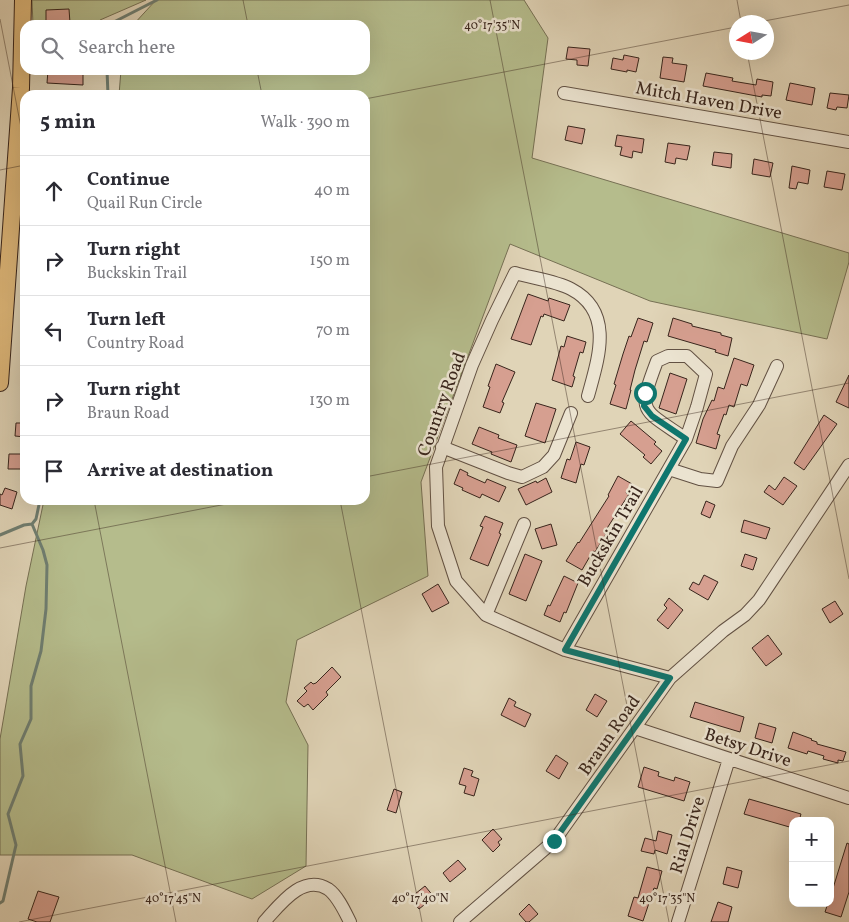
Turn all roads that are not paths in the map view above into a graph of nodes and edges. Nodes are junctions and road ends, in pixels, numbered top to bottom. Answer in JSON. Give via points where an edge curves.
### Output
{"nodes":[{"id":1,"x":23,"y":0,"type":"edge"},
{"id":2,"x":23,"y":20,"type":"edge"},
{"id":3,"x":21,"y":75,"type":"edge"},
{"id":4,"x":21,"y":90,"type":"edge"},
{"id":5,"x":564,"y":93,"type":"dead end"},
{"id":6,"x":20,"y":102,"type":"edge"},
{"id":7,"x":849,"y":142,"type":"edge"},
{"id":8,"x":777,"y":366,"type":"dead end"},
{"id":9,"x":0,"y":383,"type":"edge"},
{"id":10,"x":588,"y":396,"type":"dead end"},
{"id":11,"x":571,"y":413,"type":"dead end"},
{"id":12,"x":686,"y":439,"type":"junction"},
{"id":13,"x":442,"y":447,"type":"junction"},
{"id":14,"x":849,"y":465,"type":"edge"},
{"id":15,"x":669,"y":469,"type":"junction"},
{"id":16,"x":524,"y":524,"type":"dead end"},
{"id":17,"x":486,"y":615,"type":"junction"},
{"id":18,"x":565,"y":650,"type":"junction"},
{"id":19,"x":670,"y":678,"type":"junction"},
{"id":20,"x":635,"y":728,"type":"junction"},
{"id":21,"x":729,"y":759,"type":"junction"},
{"id":22,"x":849,"y":798,"type":"edge"},
{"id":23,"x":264,"y":922,"type":"edge"},
{"id":24,"x":350,"y":922,"type":"edge"},
{"id":25,"x":460,"y":922,"type":"edge"},
{"id":26,"x":678,"y":922,"type":"edge"}],
"edges":[{"from":1,"to":2,"type":"main road"},
{"from":3,"to":4,"type":"main road"},
{"from":5,"to":7,"type":"street","name":"Mitch Haven Drive"},
{"from":6,"to":9,"type":"main road"},
{"from":8,"to":15,"type":"street","via":[[759,405],[732,446],[717,481]]},
{"from":10,"to":13,"type":"street","name":"Country Road","via":[[601,336],[597,318],[588,302],[569,288],[515,273],[476,356]]},
{"from":11,"to":13,"type":"street","via":[[554,455],[543,467],[522,477]]},
{"from":12,"to":12,"type":"street","name":"Buckskin Trail","via":[[706,374],[687,356],[668,356],[657,361],[645,393],[644,406],[652,416]]},
{"from":12,"to":15,"type":"street","name":"Buckskin Trail"},
{"from":13,"to":17,"type":"street","name":"Country Road","via":[[436,467],[438,526],[456,581]]},
{"from":14,"to":19,"type":"street","name":"Braun Road","via":[[759,600]]},
{"from":15,"to":18,"type":"street","name":"Buckskin Trail"},
{"from":16,"to":17,"type":"street"},
{"from":17,"to":18,"type":"street","name":"Country Road"},
{"from":18,"to":19,"type":"street","name":"Country Road"},
{"from":19,"to":20,"type":"street","name":"Braun Road"},
{"from":20,"to":21,"type":"street","name":"Betsy Drive"},
{"from":20,"to":25,"type":"street","name":"Braun Road","via":[[554,841]]},
{"from":21,"to":22,"type":"street","name":"Betsy Drive"},
{"from":21,"to":26,"type":"street","name":"Rial Drive"},
{"from":23,"to":24,"type":"street","via":[[292,892],[313,885],[329,890]]}]}
